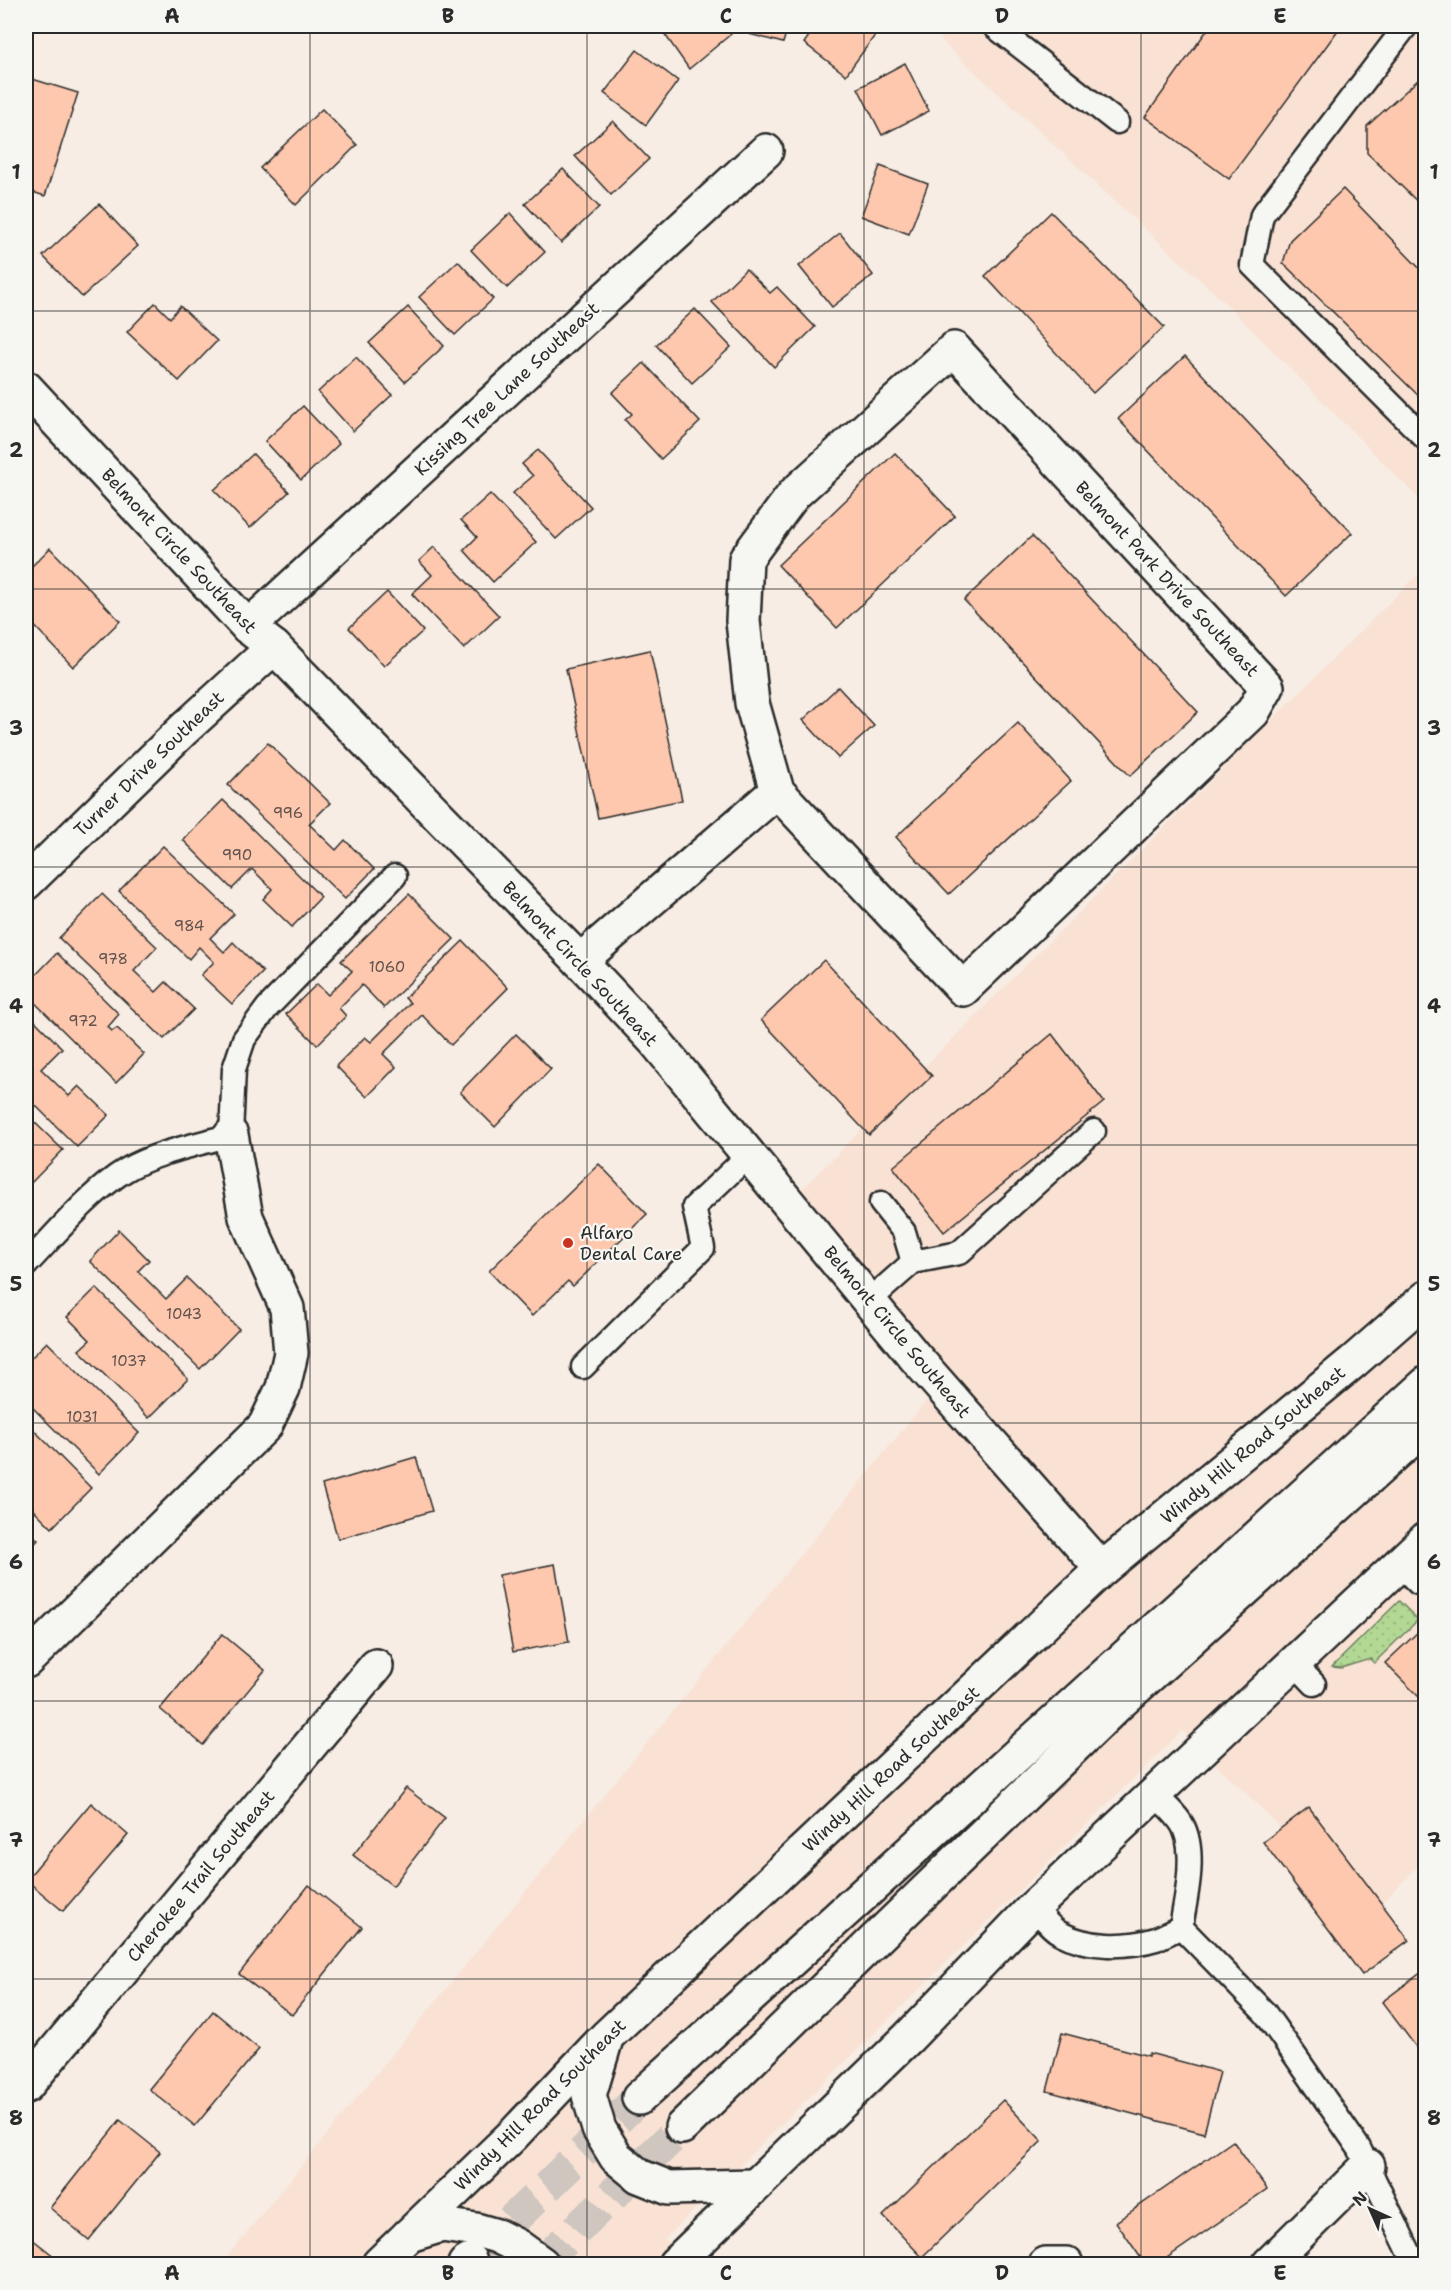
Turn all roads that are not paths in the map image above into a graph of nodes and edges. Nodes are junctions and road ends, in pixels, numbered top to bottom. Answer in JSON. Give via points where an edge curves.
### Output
{"nodes":[{"id":1,"x":994,"y":26,"type":"edge"},
{"id":2,"x":1406,"y":26,"type":"edge"},
{"id":3,"x":1117,"y":122,"type":"dead end"},
{"id":4,"x":766,"y":151,"type":"dead end"},
{"id":5,"x":26,"y":388,"type":"edge"},
{"id":6,"x":1425,"y":439,"type":"edge"},
{"id":7,"x":248,"y":627,"type":"junction"},
{"id":8,"x":274,"y":647,"type":"junction"},
{"id":9,"x":777,"y":792,"type":"junction"},
{"id":10,"x":395,"y":876,"type":"dead end"},
{"id":11,"x":26,"y":883,"type":"edge"},
{"id":12,"x":580,"y":961,"type":"junction"},
{"id":13,"x":1094,"y":1131,"type":"dead end"},
{"id":14,"x":231,"y":1134,"type":"junction"},
{"id":15,"x":749,"y":1155,"type":"junction"},
{"id":16,"x":881,"y":1203,"type":"dead end"},
{"id":17,"x":913,"y":1262,"type":"junction"},
{"id":18,"x":26,"y":1265,"type":"edge"},
{"id":19,"x":1425,"y":1298,"type":"edge"},
{"id":20,"x":870,"y":1300,"type":"junction"},
{"id":21,"x":583,"y":1367,"type":"dead end"},
{"id":22,"x":1425,"y":1384,"type":"edge"},
{"id":23,"x":1425,"y":1426,"type":"edge"},
{"id":24,"x":1425,"y":1539,"type":"edge"},
{"id":25,"x":1102,"y":1569,"type":"junction"},
{"id":26,"x":26,"y":1661,"type":"edge"},
{"id":27,"x":376,"y":1666,"type":"dead end"},
{"id":28,"x":1153,"y":1793,"type":"junction"},
{"id":29,"x":1034,"y":1907,"type":"junction"},
{"id":30,"x":1181,"y":1927,"type":"junction"},
{"id":31,"x":606,"y":2037,"type":"junction"},
{"id":32,"x":26,"y":2086,"type":"edge"},
{"id":33,"x":639,"y":2098,"type":"tunnel mouth"},
{"id":34,"x":682,"y":2127,"type":"tunnel mouth"},
{"id":35,"x":1368,"y":2166,"type":"junction"},
{"id":36,"x":754,"y":2186,"type":"junction"},
{"id":37,"x":409,"y":2235,"type":"junction"},
{"id":38,"x":379,"y":2265,"type":"edge"},
{"id":39,"x":542,"y":2265,"type":"edge"},
{"id":40,"x":675,"y":2265,"type":"edge"},
{"id":41,"x":1046,"y":2265,"type":"edge"},
{"id":42,"x":1066,"y":2265,"type":"edge"},
{"id":43,"x":1269,"y":2265,"type":"edge"},
{"id":44,"x":1415,"y":2265,"type":"edge"}],
"edges":[{"from":1,"to":3,"type":"lane"},
{"from":2,"to":6,"type":"lane","via":[[1262,215],[1252,266]]},
{"from":4,"to":7,"type":"street","name":"Kissing Tree Lane Southeast"},
{"from":5,"to":7,"type":"street","name":"Belmont Circle Southeast"},
{"from":7,"to":8,"type":"street","name":"Belmont Circle Southeast"},
{"from":8,"to":11,"type":"street","name":"Turner Drive Southeast"},
{"from":8,"to":12,"type":"street","name":"Belmont Circle Southeast"},
{"from":9,"to":9,"type":"street","name":"Belmont Park Drive Southeast","via":[[963,988],[1253,712],[1267,687],[954,349],[794,494],[746,559],[743,621],[752,703]]},
{"from":9,"to":12,"type":"street"},
{"from":10,"to":14,"type":"lane","via":[[267,1008],[244,1039],[234,1069]]},
{"from":12,"to":15,"type":"street","name":"Belmont Circle Southeast","via":[[655,1041]]},
{"from":13,"to":17,"type":"lane","via":[[959,1253]]},
{"from":14,"to":18,"type":"lane","via":[[127,1169],[100,1189]]},
{"from":14,"to":26,"type":"street","via":[[246,1217],[287,1308],[291,1353],[283,1388],[265,1426]]},
{"from":15,"to":20,"type":"street","name":"Belmont Circle Southeast"},
{"from":15,"to":21,"type":"lane","via":[[694,1207],[703,1248]]},
{"from":16,"to":17,"type":"lane","via":[[904,1232]]},
{"from":17,"to":20,"type":"lane"},
{"from":19,"to":25,"type":"street","name":"Windy Hill Road Southeast"},
{"from":20,"to":25,"type":"street","name":"Belmont Circle Southeast","via":[[915,1357]]},
{"from":22,"to":33,"type":"street"},
{"from":23,"to":34,"type":"street","via":[[1116,1706]]},
{"from":24,"to":28,"type":"street","via":[[1408,1573],[1304,1673]]},
{"from":25,"to":31,"type":"street","name":"Windy Hill Road Southeast"},
{"from":27,"to":32,"type":"street","name":"Cherokee Trail Southeast"},
{"from":28,"to":29,"type":"street"},
{"from":28,"to":30,"type":"lane","via":[[1184,1827],[1190,1850]]},
{"from":29,"to":30,"type":"lane","via":[[1058,1932],[1098,1944],[1123,1945],[1157,1939]]},
{"from":29,"to":36,"type":"street","via":[[908,2038]]},
{"from":30,"to":35,"type":"lane","via":[[1265,2013]]},
{"from":31,"to":36,"type":"street","via":[[590,2095],[598,2129],[616,2157],[639,2176],[669,2188]]},
{"from":31,"to":37,"type":"street","name":"Windy Hill Road Southeast","via":[[514,2134]]},
{"from":35,"to":43,"type":"street"},
{"from":35,"to":44,"type":"lane"},
{"from":36,"to":40,"type":"street"},
{"from":37,"to":38,"type":"street","name":"Windy Hill Road Southeast"},
{"from":37,"to":39,"type":"street","via":[[442,2225],[476,2230],[517,2246]]},
{"from":41,"to":42,"type":"street"}]}
